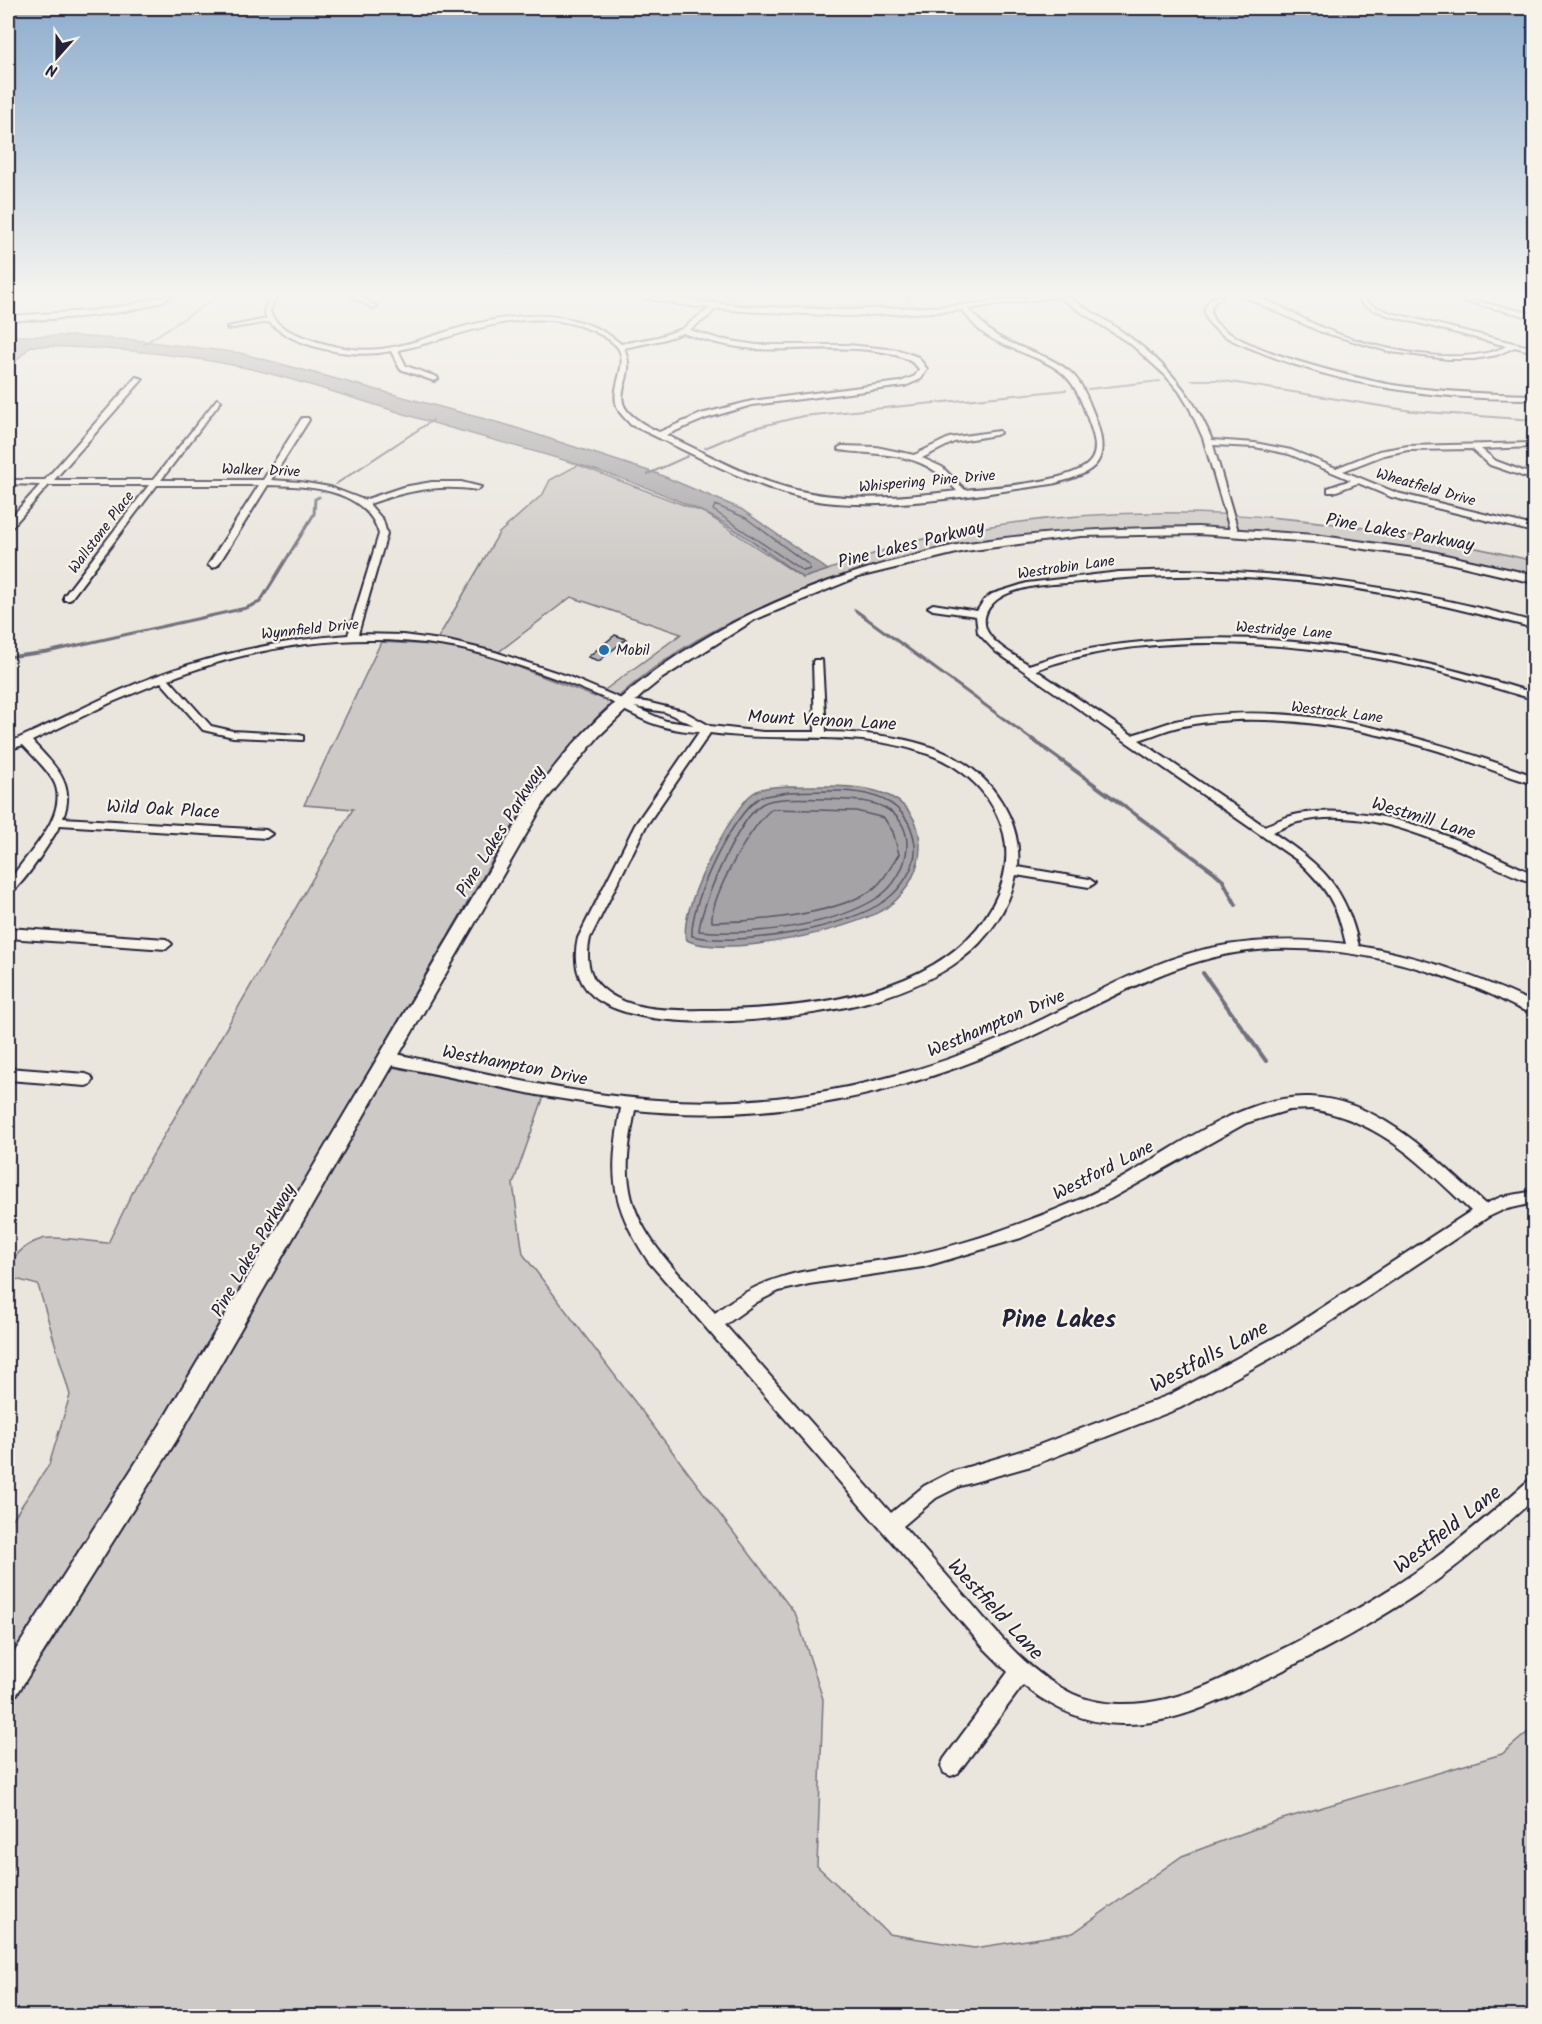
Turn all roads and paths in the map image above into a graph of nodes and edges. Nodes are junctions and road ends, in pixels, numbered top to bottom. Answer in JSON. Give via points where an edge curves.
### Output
{"nodes":[{"id":1,"x":129,"y":390,"type":"edge"},
{"id":2,"x":618,"y":390,"type":"edge"},
{"id":3,"x":851,"y":390,"type":"edge"},
{"id":4,"x":1080,"y":390,"type":"edge"},
{"id":5,"x":1180,"y":390,"type":"edge"},
{"id":6,"x":1418,"y":390,"type":"edge"},
{"id":7,"x":1534,"y":397,"type":"edge"},
{"id":8,"x":218,"y":401,"type":"dead end"},
{"id":9,"x":305,"y":420,"type":"dead end"},
{"id":10,"x":996,"y":433,"type":"dead end"},
{"id":11,"x":658,"y":435,"type":"junction"},
{"id":12,"x":1208,"y":442,"type":"junction"},
{"id":13,"x":1534,"y":445,"type":"edge"},
{"id":14,"x":1473,"y":446,"type":"junction"},
{"id":15,"x":842,"y":448,"type":"dead end"},
{"id":16,"x":916,"y":457,"type":"junction"},
{"id":17,"x":1337,"y":470,"type":"junction"},
{"id":18,"x":1534,"y":478,"type":"edge"},
{"id":19,"x":48,"y":480,"type":"junction"},
{"id":20,"x":1358,"y":480,"type":"junction"},
{"id":21,"x":157,"y":481,"type":"junction"},
{"id":22,"x":8,"y":482,"type":"edge"},
{"id":23,"x":265,"y":482,"type":"junction"},
{"id":24,"x":477,"y":487,"type":"dead end"},
{"id":25,"x":1331,"y":490,"type":"dead end"},
{"id":26,"x":963,"y":493,"type":"junction"},
{"id":27,"x":363,"y":503,"type":"junction"},
{"id":28,"x":8,"y":525,"type":"edge"},
{"id":29,"x":1534,"y":529,"type":"edge"},
{"id":30,"x":1234,"y":531,"type":"junction"},
{"id":31,"x":213,"y":565,"type":"dead end"},
{"id":32,"x":1534,"y":579,"type":"edge"},
{"id":33,"x":67,"y":598,"type":"dead end"},
{"id":34,"x":933,"y":607,"type":"dead end"},
{"id":35,"x":981,"y":614,"type":"junction"},
{"id":36,"x":1534,"y":625,"type":"edge"},
{"id":37,"x":352,"y":639,"type":"junction"},
{"id":38,"x":818,"y":662,"type":"dead end"},
{"id":39,"x":1028,"y":669,"type":"junction"},
{"id":40,"x":162,"y":677,"type":"junction"},
{"id":41,"x":1534,"y":696,"type":"edge"},
{"id":42,"x":625,"y":703,"type":"junction"},
{"id":43,"x":708,"y":729,"type":"junction"},
{"id":44,"x":821,"y":736,"type":"junction"},
{"id":45,"x":299,"y":738,"type":"dead end"},
{"id":46,"x":1131,"y":739,"type":"junction"},
{"id":47,"x":25,"y":740,"type":"junction"},
{"id":48,"x":8,"y":747,"type":"edge"},
{"id":49,"x":1534,"y":780,"type":"edge"},
{"id":50,"x":57,"y":821,"type":"junction"},
{"id":51,"x":1265,"y":830,"type":"junction"},
{"id":52,"x":266,"y":834,"type":"dead end"},
{"id":53,"x":1012,"y":870,"type":"junction"},
{"id":54,"x":1534,"y":879,"type":"edge"},
{"id":55,"x":1089,"y":883,"type":"dead end"},
{"id":56,"x":8,"y":890,"type":"edge"},
{"id":57,"x":8,"y":933,"type":"edge"},
{"id":58,"x":166,"y":944,"type":"dead end"},
{"id":59,"x":1354,"y":950,"type":"junction"},
{"id":60,"x":1534,"y":1009,"type":"edge"},
{"id":61,"x":387,"y":1058,"type":"junction"},
{"id":62,"x":8,"y":1074,"type":"edge"},
{"id":63,"x":86,"y":1080,"type":"dead end"},
{"id":64,"x":629,"y":1104,"type":"junction"},
{"id":65,"x":1534,"y":1197,"type":"edge"},
{"id":66,"x":1483,"y":1212,"type":"junction"},
{"id":67,"x":713,"y":1324,"type":"junction"},
{"id":68,"x":1534,"y":1487,"type":"edge"},
{"id":69,"x":890,"y":1525,"type":"junction"},
{"id":70,"x":1021,"y":1671,"type":"junction"},
{"id":71,"x":8,"y":1685,"type":"edge"},
{"id":72,"x":951,"y":1766,"type":"dead end"}],
"edges":[{"from":1,"to":19,"type":"street"},
{"from":2,"to":11,"type":"street","name":"Whispering Pine Drive","via":[[618,405],[634,423]]},
{"from":3,"to":11,"type":"street","via":[[752,403],[704,416]]},
{"from":4,"to":26,"type":"street","name":"Whispering Pine Drive","via":[[1101,445],[1092,464],[1068,478]]},
{"from":5,"to":12,"type":"street","via":[[1190,402]]},
{"from":6,"to":7,"type":"street"},
{"from":8,"to":21,"type":"street","name":"Wallstone Place"},
{"from":9,"to":23,"type":"street"},
{"from":10,"to":16,"type":"street","via":[[952,440]]},
{"from":11,"to":26,"type":"street","name":"Whispering Pine Drive","via":[[771,486],[812,497],[878,502]]},
{"from":12,"to":17,"type":"street","name":"Wheatfield Drive","via":[[1284,450]]},
{"from":12,"to":30,"type":"street"},
{"from":13,"to":14,"type":"street"},
{"from":14,"to":17,"type":"street","via":[[1400,449]]},
{"from":14,"to":18,"type":"street","via":[[1493,463]]},
{"from":15,"to":16,"type":"street","via":[[878,449]]},
{"from":16,"to":26,"type":"street","via":[[944,472]]},
{"from":17,"to":20,"type":"street","name":"Wheatfield Drive"},
{"from":19,"to":21,"type":"street","name":"Walker Drive"},
{"from":19,"to":22,"type":"street","name":"Walker Drive"},
{"from":19,"to":28,"type":"street"},
{"from":20,"to":25,"type":"street"},
{"from":20,"to":29,"type":"street","name":"Wheatfield Drive","via":[[1404,498]]},
{"from":21,"to":23,"type":"street","name":"Walker Drive"},
{"from":21,"to":33,"type":"street","name":"Wallstone Place"},
{"from":23,"to":27,"type":"street","name":"Walker Drive","via":[[317,486]]},
{"from":23,"to":31,"type":"street"},
{"from":24,"to":27,"type":"street","via":[[426,484]]},
{"from":27,"to":37,"type":"street","name":"Walker Drive","via":[[380,523],[383,539]]},
{"from":30,"to":32,"type":"street","name":"Pine Lakes Parkway","via":[[1386,547]]},
{"from":30,"to":42,"type":"street","name":"Pine Lakes Parkway","via":[[1049,535],[959,549],[889,566],[822,588],[746,620],[679,659]]},
{"from":34,"to":35,"type":"street"},
{"from":35,"to":36,"type":"street","name":"Westrobin Lane","via":[[998,595],[1030,586],[1116,575],[1210,573],[1379,589]]},
{"from":35,"to":39,"type":"street","via":[[980,624],[987,639]]},
{"from":37,"to":40,"type":"street","name":"Wynnfield Drive","via":[[255,650]]},
{"from":37,"to":42,"type":"street","name":"Wynnfield Drive","via":[[421,640],[478,650]]},
{"from":38,"to":44,"type":"street"},
{"from":39,"to":41,"type":"street","name":"Westridge Lane","via":[[1074,655],[1138,645],[1267,642],[1395,658]]},
{"from":39,"to":46,"type":"street"},
{"from":40,"to":45,"type":"street","via":[[207,728],[233,734]]},
{"from":40,"to":47,"type":"street","name":"Wynnfield Drive"},
{"from":42,"to":43,"type":"street","name":"Mount Vernon Lane","via":[[638,714],[666,724]]},
{"from":42,"to":61,"type":"street","name":"Pine Lakes Parkway","via":[[564,766],[540,798]]},
{"from":43,"to":44,"type":"street","name":"Mount Vernon Lane"},
{"from":43,"to":53,"type":"street","name":"Mount Vernon Lane","via":[[641,825],[584,938],[580,956],[584,974],[594,989],[614,1003],[653,1012],[723,1016],[789,1011],[887,991],[938,967],[978,937],[1000,905]]},
{"from":44,"to":53,"type":"street","name":"Mount Vernon Lane","via":[[896,741],[933,752],[960,766],[987,789],[1002,809],[1012,847]]},
{"from":46,"to":49,"type":"street","name":"Westrock Lane","via":[[1167,726],[1200,722],[1263,719],[1326,723],[1432,744]]},
{"from":46,"to":51,"type":"street"},
{"from":47,"to":48,"type":"street","name":"Wynnfield Drive"},
{"from":47,"to":50,"type":"street","via":[[61,785],[63,801]]},
{"from":50,"to":52,"type":"street","name":"Wild Oak Place"},
{"from":50,"to":56,"type":"street"},
{"from":51,"to":54,"type":"street","name":"Westmill Lane","via":[[1312,814],[1363,817],[1432,836]]},
{"from":51,"to":59,"type":"street","via":[[1329,885],[1345,915]]},
{"from":53,"to":55,"type":"street"},
{"from":57,"to":58,"type":"street"},
{"from":59,"to":60,"type":"street","name":"Westhampton Drive","via":[[1433,968]]},
{"from":59,"to":64,"type":"street","name":"Westhampton Drive","via":[[1264,945],[1192,957],[1149,973],[966,1059],[863,1089],[763,1104]]},
{"from":61,"to":64,"type":"street","name":"Westhampton Drive"},
{"from":61,"to":71,"type":"street","name":"Pine Lakes Parkway","via":[[168,1433]]},
{"from":62,"to":63,"type":"street"},
{"from":64,"to":67,"type":"street","name":"Westfield Lane","via":[[620,1167],[623,1202],[654,1256]]},
{"from":65,"to":66,"type":"street","name":"Westfalls Lane"},
{"from":66,"to":67,"type":"street","name":"Westford Lane","via":[[1385,1128],[1347,1110],[1292,1102],[1255,1111],[1126,1184],[1032,1226],[919,1260],[782,1283],[748,1298]]},
{"from":66,"to":69,"type":"street","name":"Westfalls Lane","via":[[1289,1339],[1174,1402],[1031,1457],[957,1478],[925,1495]]},
{"from":67,"to":69,"type":"street","name":"Westfield Lane"},
{"from":68,"to":70,"type":"street","name":"Westfield Lane","via":[[1494,1524],[1404,1592],[1319,1641],[1200,1699],[1156,1712],[1099,1712],[1066,1701]]},
{"from":69,"to":70,"type":"street","name":"Westfield Lane"},
{"from":70,"to":72,"type":"street"}]}
